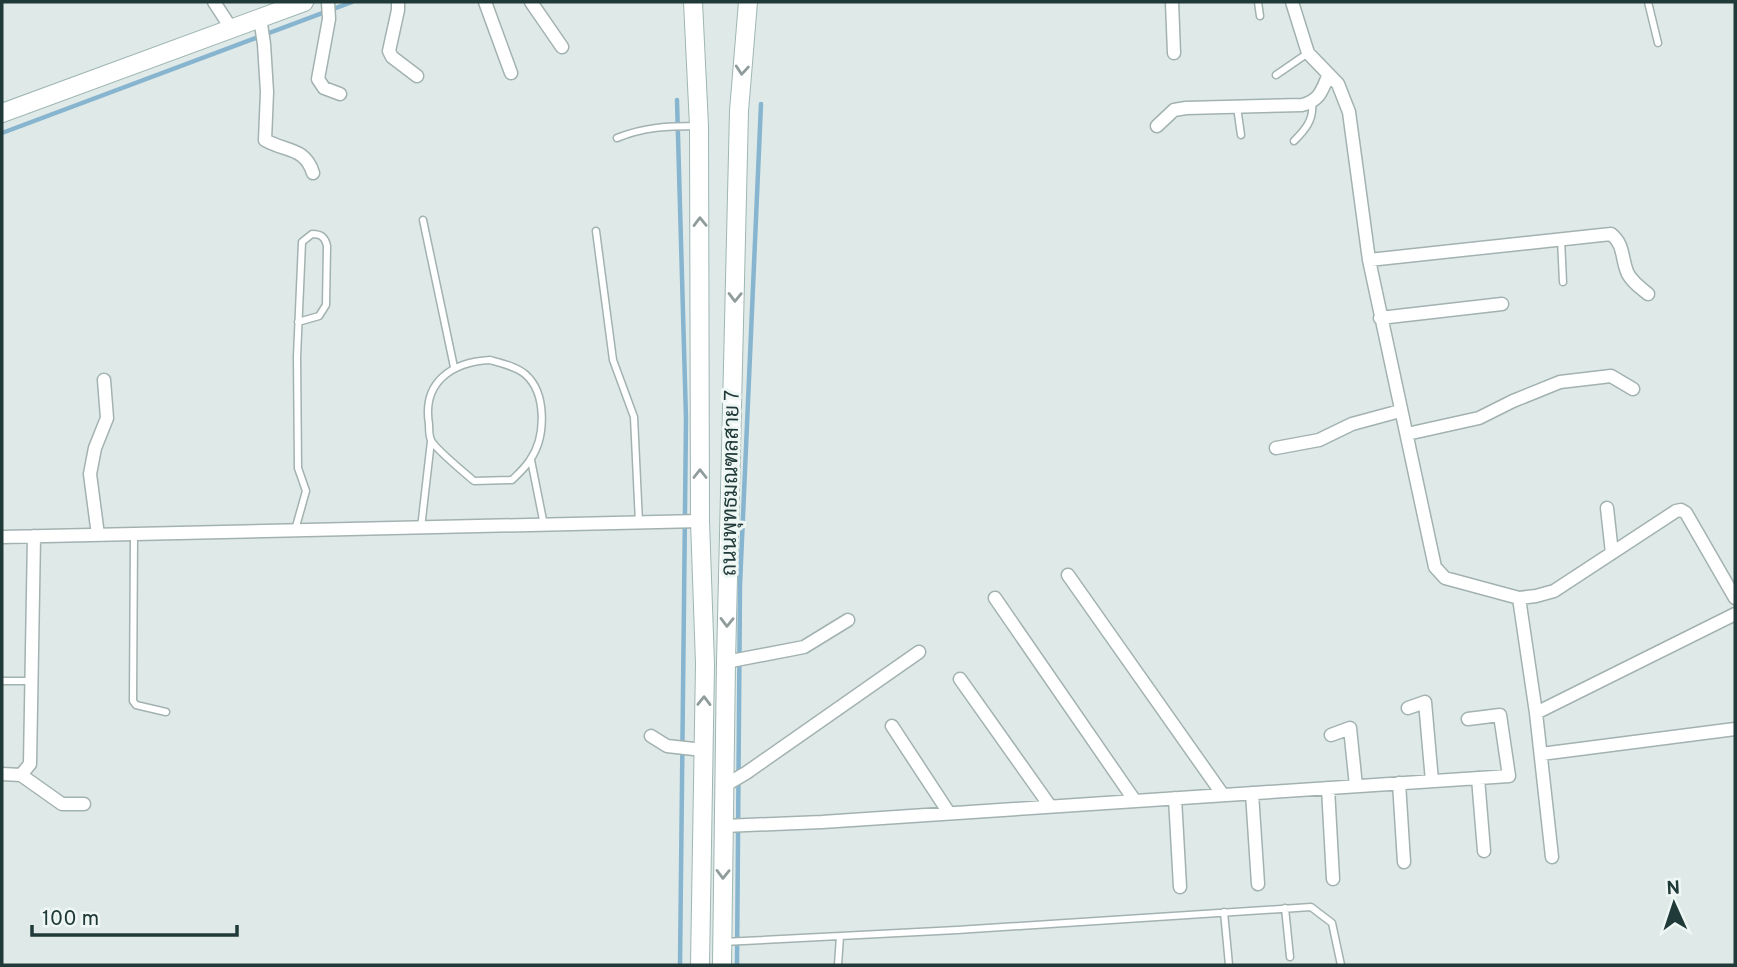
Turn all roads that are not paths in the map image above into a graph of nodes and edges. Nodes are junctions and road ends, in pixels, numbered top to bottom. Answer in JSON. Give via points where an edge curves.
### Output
{"nodes":[{"id":1,"x":214,"y":2,"type":"edge"},
{"id":2,"x":300,"y":2,"type":"edge"},
{"id":3,"x":398,"y":2,"type":"edge"},
{"id":4,"x":485,"y":2,"type":"edge"},
{"id":5,"x":531,"y":2,"type":"edge"},
{"id":6,"x":694,"y":2,"type":"edge"},
{"id":7,"x":748,"y":2,"type":"edge"},
{"id":8,"x":1172,"y":2,"type":"edge"},
{"id":9,"x":1258,"y":2,"type":"edge"},
{"id":10,"x":1292,"y":2,"type":"edge"},
{"id":11,"x":1648,"y":2,"type":"edge"},
{"id":12,"x":329,"y":9,"type":"edge"},
{"id":13,"x":1260,"y":16,"type":"dead end"},
{"id":14,"x":261,"y":23,"type":"junction"},
{"id":15,"x":231,"y":28,"type":"junction"},
{"id":16,"x":1658,"y":43,"type":"dead end"},
{"id":17,"x":562,"y":47,"type":"dead end"},
{"id":18,"x":1174,"y":53,"type":"dead end"},
{"id":19,"x":1308,"y":53,"type":"junction"},
{"id":20,"x":511,"y":72,"type":"dead end"},
{"id":21,"x":1276,"y":75,"type":"dead end"},
{"id":22,"x":417,"y":76,"type":"dead end"},
{"id":23,"x":1328,"y":76,"type":"junction"},
{"id":24,"x":340,"y":94,"type":"dead end"},
{"id":25,"x":1312,"y":103,"type":"junction"},
{"id":26,"x":1237,"y":107,"type":"junction"},
{"id":27,"x":2,"y":113,"type":"edge"},
{"id":28,"x":1157,"y":125,"type":"dead end"},
{"id":29,"x":699,"y":126,"type":"junction"},
{"id":30,"x":1241,"y":135,"type":"dead end"},
{"id":31,"x":617,"y":138,"type":"dead end"},
{"id":32,"x":1294,"y":141,"type":"dead end"},
{"id":33,"x":313,"y":173,"type":"dead end"},
{"id":34,"x":423,"y":220,"type":"dead end"},
{"id":35,"x":596,"y":231,"type":"dead end"},
{"id":36,"x":1561,"y":239,"type":"junction"},
{"id":37,"x":1369,"y":260,"type":"junction"},
{"id":38,"x":1563,"y":282,"type":"dead end"},
{"id":39,"x":1648,"y":294,"type":"dead end"},
{"id":40,"x":1502,"y":304,"type":"dead end"},
{"id":41,"x":1380,"y":318,"type":"junction"},
{"id":42,"x":298,"y":322,"type":"junction"},
{"id":43,"x":454,"y":367,"type":"junction"},
{"id":44,"x":104,"y":380,"type":"dead end"},
{"id":45,"x":1633,"y":389,"type":"dead end"},
{"id":46,"x":1400,"y":411,"type":"junction"},
{"id":47,"x":1406,"y":434,"type":"junction"},
{"id":48,"x":431,"y":441,"type":"junction"},
{"id":49,"x":1276,"y":448,"type":"dead end"},
{"id":50,"x":531,"y":460,"type":"junction"},
{"id":51,"x":1607,"y":508,"type":"dead end"},
{"id":52,"x":696,"y":522,"type":"junction"},
{"id":53,"x":639,"y":523,"type":"junction"},
{"id":54,"x":544,"y":525,"type":"junction"},
{"id":55,"x":421,"y":528,"type":"junction"},
{"id":56,"x":295,"y":530,"type":"junction"},
{"id":57,"x":134,"y":534,"type":"junction"},
{"id":58,"x":98,"y":535,"type":"junction"},
{"id":59,"x":34,"y":536,"type":"junction"},
{"id":60,"x":2,"y":537,"type":"edge"},
{"id":61,"x":1612,"y":553,"type":"junction"},
{"id":62,"x":1068,"y":575,"type":"dead end"},
{"id":63,"x":1519,"y":597,"type":"junction"},
{"id":64,"x":995,"y":598,"type":"dead end"},
{"id":65,"x":1735,"y":598,"type":"edge"},
{"id":66,"x":1735,"y":614,"type":"edge"},
{"id":67,"x":848,"y":620,"type":"dead end"},
{"id":68,"x":919,"y":652,"type":"dead end"},
{"id":69,"x":728,"y":662,"type":"junction"},
{"id":70,"x":960,"y":679,"type":"dead end"},
{"id":71,"x":2,"y":681,"type":"edge"},
{"id":72,"x":31,"y":681,"type":"junction"},
{"id":73,"x":1408,"y":708,"type":"dead end"},
{"id":74,"x":166,"y":712,"type":"dead end"},
{"id":75,"x":1536,"y":713,"type":"junction"},
{"id":76,"x":1468,"y":719,"type":"dead end"},
{"id":77,"x":892,"y":726,"type":"dead end"},
{"id":78,"x":1735,"y":729,"type":"edge"},
{"id":79,"x":1331,"y":735,"type":"dead end"},
{"id":80,"x":652,"y":736,"type":"dead end"},
{"id":81,"x":696,"y":749,"type":"junction"},
{"id":82,"x":1541,"y":754,"type":"junction"},
{"id":83,"x":2,"y":774,"type":"edge"},
{"id":84,"x":21,"y":775,"type":"junction"},
{"id":85,"x":1478,"y":778,"type":"junction"},
{"id":86,"x":1432,"y":781,"type":"junction"},
{"id":87,"x":1399,"y":783,"type":"junction"},
{"id":88,"x":728,"y":784,"type":"junction"},
{"id":89,"x":1356,"y":786,"type":"junction"},
{"id":90,"x":1328,"y":788,"type":"junction"},
{"id":91,"x":1252,"y":793,"type":"junction"},
{"id":92,"x":1223,"y":795,"type":"junction"},
{"id":93,"x":1175,"y":798,"type":"junction"},
{"id":94,"x":1135,"y":801,"type":"junction"},
{"id":95,"x":83,"y":804,"type":"dead end"},
{"id":96,"x":1050,"y":806,"type":"junction"},
{"id":97,"x":949,"y":813,"type":"junction"},
{"id":98,"x":726,"y":826,"type":"junction"},
{"id":99,"x":1484,"y":851,"type":"dead end"},
{"id":100,"x":1552,"y":858,"type":"dead end"},
{"id":101,"x":1404,"y":862,"type":"dead end"},
{"id":102,"x":1333,"y":879,"type":"dead end"},
{"id":103,"x":1258,"y":884,"type":"dead end"},
{"id":104,"x":1180,"y":887,"type":"dead end"},
{"id":105,"x":1285,"y":908,"type":"junction"},
{"id":106,"x":1224,"y":912,"type":"junction"},
{"id":107,"x":840,"y":936,"type":"junction"},
{"id":108,"x":724,"y":942,"type":"junction"},
{"id":109,"x":1290,"y":957,"type":"dead end"},
{"id":110,"x":700,"y":965,"type":"edge"},
{"id":111,"x":722,"y":965,"type":"edge"},
{"id":112,"x":838,"y":965,"type":"edge"},
{"id":113,"x":1230,"y":965,"type":"edge"},
{"id":114,"x":1341,"y":965,"type":"edge"}],
"edges":[{"from":1,"to":15,"type":"street"},
{"from":2,"to":14,"type":"main road"},
{"from":3,"to":22,"type":"street","via":[[388,51]]},
{"from":4,"to":20,"type":"street"},
{"from":5,"to":17,"type":"street"},
{"from":6,"to":29,"type":"main road","name":"ถนนพุทธมณฑลสาย 7"},
{"from":7,"to":69,"type":"main road","name":"ถนนพุทธมณฑลสาย 7","one_way":true,"via":[[739,111]]},
{"from":8,"to":18,"type":"street"},
{"from":9,"to":13,"type":"lane"},
{"from":10,"to":19,"type":"street"},
{"from":11,"to":16,"type":"lane"},
{"from":12,"to":24,"type":"street","via":[[318,79],[324,88]]},
{"from":14,"to":15,"type":"main road"},
{"from":14,"to":33,"type":"street","via":[[267,92],[265,140],[303,155]]},
{"from":15,"to":27,"type":"main road"},
{"from":19,"to":21,"type":"lane"},
{"from":19,"to":23,"type":"street"},
{"from":23,"to":25,"type":"street","via":[[1321,95]]},
{"from":23,"to":37,"type":"street","via":[[1343,92],[1349,112]]},
{"from":25,"to":26,"type":"street"},
{"from":25,"to":32,"type":"lane","via":[[1311,120]]},
{"from":26,"to":28,"type":"street","via":[[1174,110]]},
{"from":26,"to":30,"type":"lane"},
{"from":29,"to":31,"type":"lane","via":[[667,126]]},
{"from":52,"to":29,"type":"main road","name":"ถนนพุทธมณฑลสาย 7","one_way":true},
{"from":34,"to":43,"type":"lane"},
{"from":35,"to":53,"type":"lane","via":[[613,360],[634,417]]},
{"from":36,"to":37,"type":"street"},
{"from":36,"to":38,"type":"lane"},
{"from":36,"to":39,"type":"street","via":[[1611,234],[1621,243],[1627,272]]},
{"from":37,"to":41,"type":"street"},
{"from":40,"to":41,"type":"street"},
{"from":41,"to":46,"type":"street"},
{"from":42,"to":42,"type":"lane","via":[[319,316],[326,305],[327,246],[320,234],[302,242]]},
{"from":42,"to":56,"type":"lane","via":[[299,468],[306,491]]},
{"from":43,"to":48,"type":"lane","via":[[431,392],[427,413]]},
{"from":43,"to":50,"type":"lane","via":[[470,361],[504,363],[524,373],[535,386],[541,414]]},
{"from":44,"to":58,"type":"street","via":[[107,418],[90,474]]},
{"from":45,"to":47,"type":"street","via":[[1611,376],[1560,382],[1479,418]]},
{"from":46,"to":47,"type":"street"},
{"from":46,"to":49,"type":"street","via":[[1352,424],[1319,440]]},
{"from":47,"to":63,"type":"street","via":[[1435,567],[1445,578]]},
{"from":48,"to":50,"type":"lane","via":[[474,481],[512,480]]},
{"from":48,"to":55,"type":"lane"},
{"from":50,"to":54,"type":"lane"},
{"from":51,"to":61,"type":"street"},
{"from":52,"to":53,"type":"street"},
{"from":81,"to":52,"type":"main road","name":"ถนนพุทธมณฑลสาย 7","one_way":true,"via":[[705,664]]},
{"from":53,"to":54,"type":"street"},
{"from":54,"to":55,"type":"street"},
{"from":55,"to":56,"type":"street"},
{"from":56,"to":57,"type":"street"},
{"from":57,"to":58,"type":"street"},
{"from":57,"to":74,"type":"lane","via":[[133,701]]},
{"from":58,"to":59,"type":"street"},
{"from":59,"to":60,"type":"street"},
{"from":59,"to":72,"type":"street"},
{"from":61,"to":63,"type":"street","via":[[1554,591]]},
{"from":61,"to":65,"type":"street","via":[[1681,510]]},
{"from":62,"to":92,"type":"street"},
{"from":63,"to":75,"type":"street"},
{"from":64,"to":94,"type":"street"},
{"from":66,"to":75,"type":"street"},
{"from":67,"to":69,"type":"street","via":[[804,647]]},
{"from":68,"to":88,"type":"street"},
{"from":69,"to":88,"type":"main road","name":"ถนนพุทธมณฑลสาย 7"},
{"from":70,"to":96,"type":"street"},
{"from":71,"to":72,"type":"lane"},
{"from":72,"to":84,"type":"street","via":[[30,764]]},
{"from":73,"to":86,"type":"street","via":[[1425,702]]},
{"from":75,"to":82,"type":"street"},
{"from":76,"to":85,"type":"street","via":[[1500,715],[1508,776]]},
{"from":77,"to":97,"type":"street"},
{"from":78,"to":82,"type":"street"},
{"from":79,"to":89,"type":"street","via":[[1350,728]]},
{"from":80,"to":81,"type":"street","via":[[667,746]]},
{"from":81,"to":110,"type":"main road","name":"ถนนพุทธมณฑลสาย 7"},
{"from":82,"to":100,"type":"street"},
{"from":83,"to":84,"type":"street"},
{"from":84,"to":95,"type":"street","via":[[62,804]]},
{"from":85,"to":86,"type":"street"},
{"from":85,"to":99,"type":"street"},
{"from":86,"to":87,"type":"street"},
{"from":87,"to":89,"type":"street"},
{"from":87,"to":101,"type":"street"},
{"from":88,"to":98,"type":"main road","name":"ถนนพุทธมณฑลสาย 7"},
{"from":89,"to":90,"type":"street"},
{"from":90,"to":91,"type":"street"},
{"from":90,"to":102,"type":"street"},
{"from":91,"to":92,"type":"street"},
{"from":91,"to":103,"type":"street"},
{"from":92,"to":93,"type":"street"},
{"from":93,"to":94,"type":"street"},
{"from":93,"to":104,"type":"street"},
{"from":94,"to":96,"type":"street"},
{"from":96,"to":97,"type":"street"},
{"from":97,"to":98,"type":"street"},
{"from":98,"to":108,"type":"main road","name":"ถนนพุทธมณฑลสาย 7","one_way":true},
{"from":105,"to":106,"type":"lane"},
{"from":105,"to":109,"type":"lane"},
{"from":105,"to":114,"type":"lane","via":[[1311,907],[1332,923]]},
{"from":106,"to":107,"type":"lane"},
{"from":106,"to":113,"type":"lane"},
{"from":107,"to":108,"type":"lane"},
{"from":107,"to":112,"type":"lane"},
{"from":108,"to":111,"type":"main road","name":"ถนนพุทธมณฑลสาย 7"}]}
